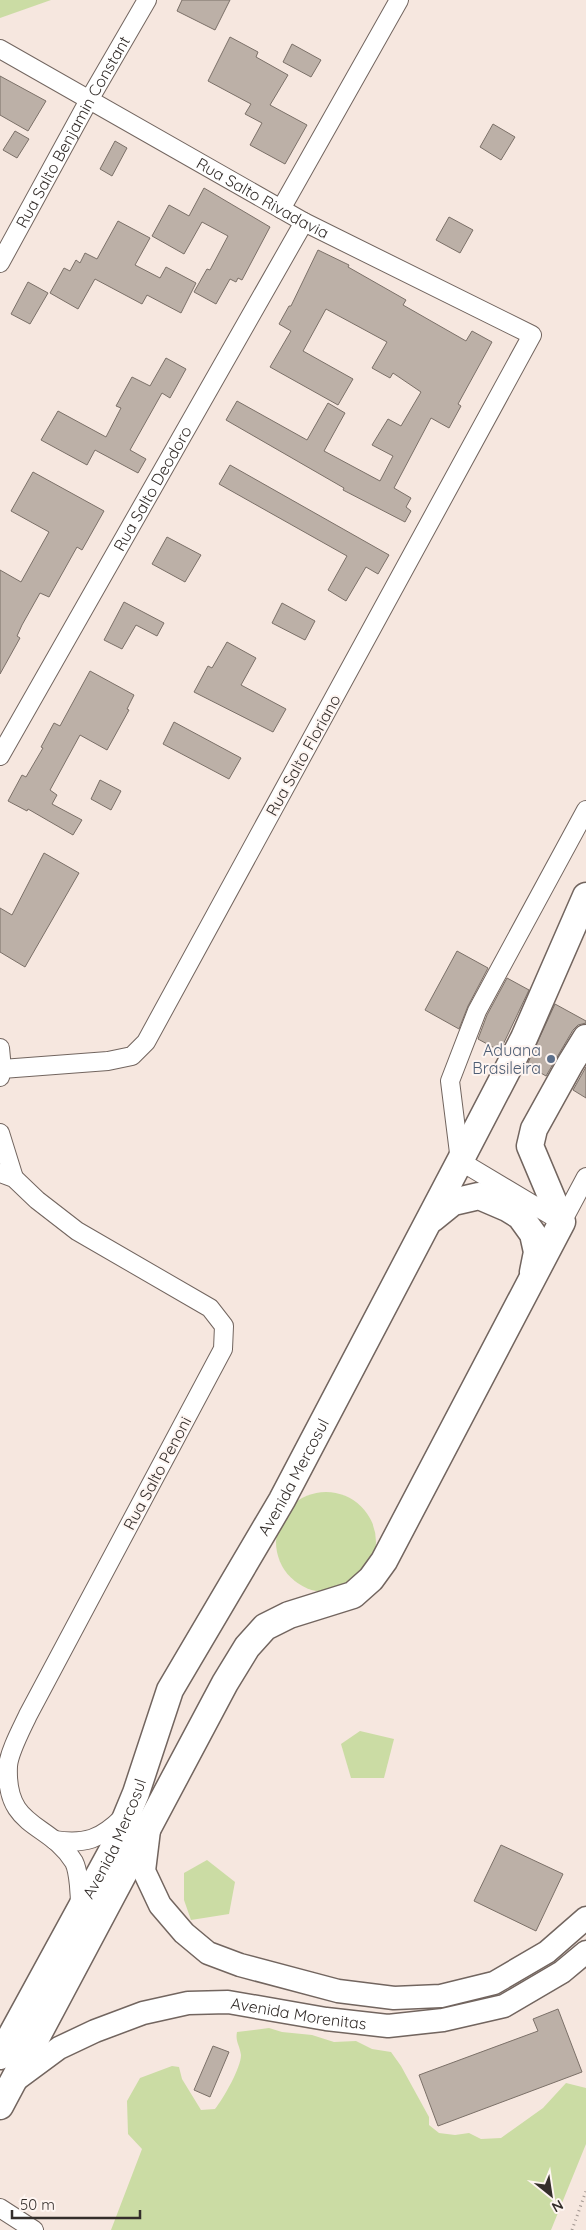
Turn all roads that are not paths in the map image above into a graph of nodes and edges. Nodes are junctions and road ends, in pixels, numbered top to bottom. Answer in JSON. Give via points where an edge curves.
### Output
{"nodes":[{"id":1,"x":147,"y":0,"type":"edge"},
{"id":2,"x":399,"y":0,"type":"edge"},
{"id":3,"x":0,"y":49,"type":"edge"},
{"id":4,"x":89,"y":100,"type":"junction"},
{"id":5,"x":281,"y":209,"type":"junction"},
{"id":6,"x":304,"y":222,"type":"junction"},
{"id":7,"x":0,"y":263,"type":"edge"},
{"id":8,"x":532,"y":336,"type":"joint"},
{"id":9,"x":0,"y":756,"type":"edge"},
{"id":10,"x":586,"y":810,"type":"edge"},
{"id":11,"x":586,"y":896,"type":"edge"},
{"id":12,"x":586,"y":1038,"type":"edge"},
{"id":13,"x":0,"y":1048,"type":"edge"},
{"id":14,"x":1,"y":1073,"type":"edge"},
{"id":15,"x":0,"y":1133,"type":"edge"},
{"id":16,"x":460,"y":1161,"type":"junction"},
{"id":17,"x":7,"y":1175,"type":"edge"},
{"id":18,"x":586,"y":1178,"type":"edge"},
{"id":19,"x":429,"y":1221,"type":"junction"},
{"id":20,"x":562,"y":1222,"type":"junction"},
{"id":21,"x":530,"y":1283,"type":"junction"},
{"id":22,"x":138,"y":1819,"type":"junction"},
{"id":23,"x":54,"y":1840,"type":"junction"},
{"id":24,"x":80,"y":1911,"type":"junction"},
{"id":25,"x":586,"y":1918,"type":"edge"},
{"id":26,"x":586,"y":1952,"type":"edge"},
{"id":27,"x":0,"y":2056,"type":"edge"},
{"id":28,"x":12,"y":2083,"type":"junction"},
{"id":29,"x":0,"y":2106,"type":"edge"},
{"id":30,"x":0,"y":2208,"type":"edge"},
{"id":31,"x":34,"y":2230,"type":"edge"}],
"edges":[{"from":1,"to":4,"type":"street","name":"Rua Salto Benjamin Constant"},
{"from":2,"to":5,"type":"street"},
{"from":3,"to":4,"type":"street","name":"Rua Salto Rivadavia"},
{"from":4,"to":5,"type":"street","name":"Rua Salto Rivadavia"},
{"from":4,"to":7,"type":"street","name":"Rua Salto Benjamin Constant"},
{"from":5,"to":6,"type":"street","name":"Rua Salto Rivadavia"},
{"from":6,"to":8,"type":"street","name":"Rua Salto Rivadavia"},
{"from":6,"to":9,"type":"street","name":"Rua Salto Deodoro"},
{"from":8,"to":14,"type":"street","name":"Rua Salto Floriano","via":[[146,1042],[132,1056]]},
{"from":10,"to":16,"type":"street","via":[[477,1011],[450,1081]]},
{"from":11,"to":16,"type":"highway","name":"Avenida Mercosul","via":[[524,1038]]},
{"from":12,"to":20,"type":"highway","via":[[534,1129],[530,1146]]},
{"from":13,"to":14,"type":"street"},
{"from":15,"to":17,"type":"street","name":"Rua Salto Penoni"},
{"from":16,"to":19,"type":"highway","name":"Avenida Mercosul"},
{"from":16,"to":20,"type":"street"},
{"from":17,"to":23,"type":"street","name":"Rua Salto Penoni","via":[[77,1231],[210,1308],[224,1326],[223,1349],[28,1715],[8,1764],[11,1800],[29,1823]]},
{"from":18,"to":20,"type":"street"},
{"from":19,"to":21,"type":"highway","via":[[453,1202],[479,1196],[520,1216],[533,1234],[537,1252]]},
{"from":19,"to":22,"type":"highway","name":"Avenida Mercosul","via":[[282,1500],[170,1690]]},
{"from":20,"to":21,"type":"highway","name":"Avenida Mercosul"},
{"from":21,"to":22,"type":"highway","name":"Avenida Mercosul","via":[[371,1579],[354,1596],[289,1615],[265,1627],[247,1647]]},
{"from":22,"to":23,"type":"street","name":"Rua Salto Penoni","via":[[91,1840],[74,1843]]},
{"from":22,"to":24,"type":"highway","name":"Avenida Mercosul","via":[[112,1852]]},
{"from":22,"to":25,"type":"main road","name":"Avenida Morenitas","via":[[144,1871],[160,1905],[184,1933],[208,1953],[240,1965],[338,1991],[394,1998],[441,1996],[494,1983],[547,1952]]},
{"from":22,"to":28,"type":"highway","name":"Avenida Mercosul"},
{"from":23,"to":24,"type":"street","name":"Rua Salto Penoni","via":[[75,1864]]},
{"from":24,"to":27,"type":"highway","name":"Avenida Mercosul"},
{"from":26,"to":28,"type":"main road","name":"Avenida Morenitas","via":[[562,1972],[504,2006],[443,2020],[388,2026],[228,2002],[188,2003],[143,2013],[59,2048]]},
{"from":28,"to":29,"type":"highway","name":"Avenida Mercosul"},
{"from":30,"to":31,"type":"street"}]}
